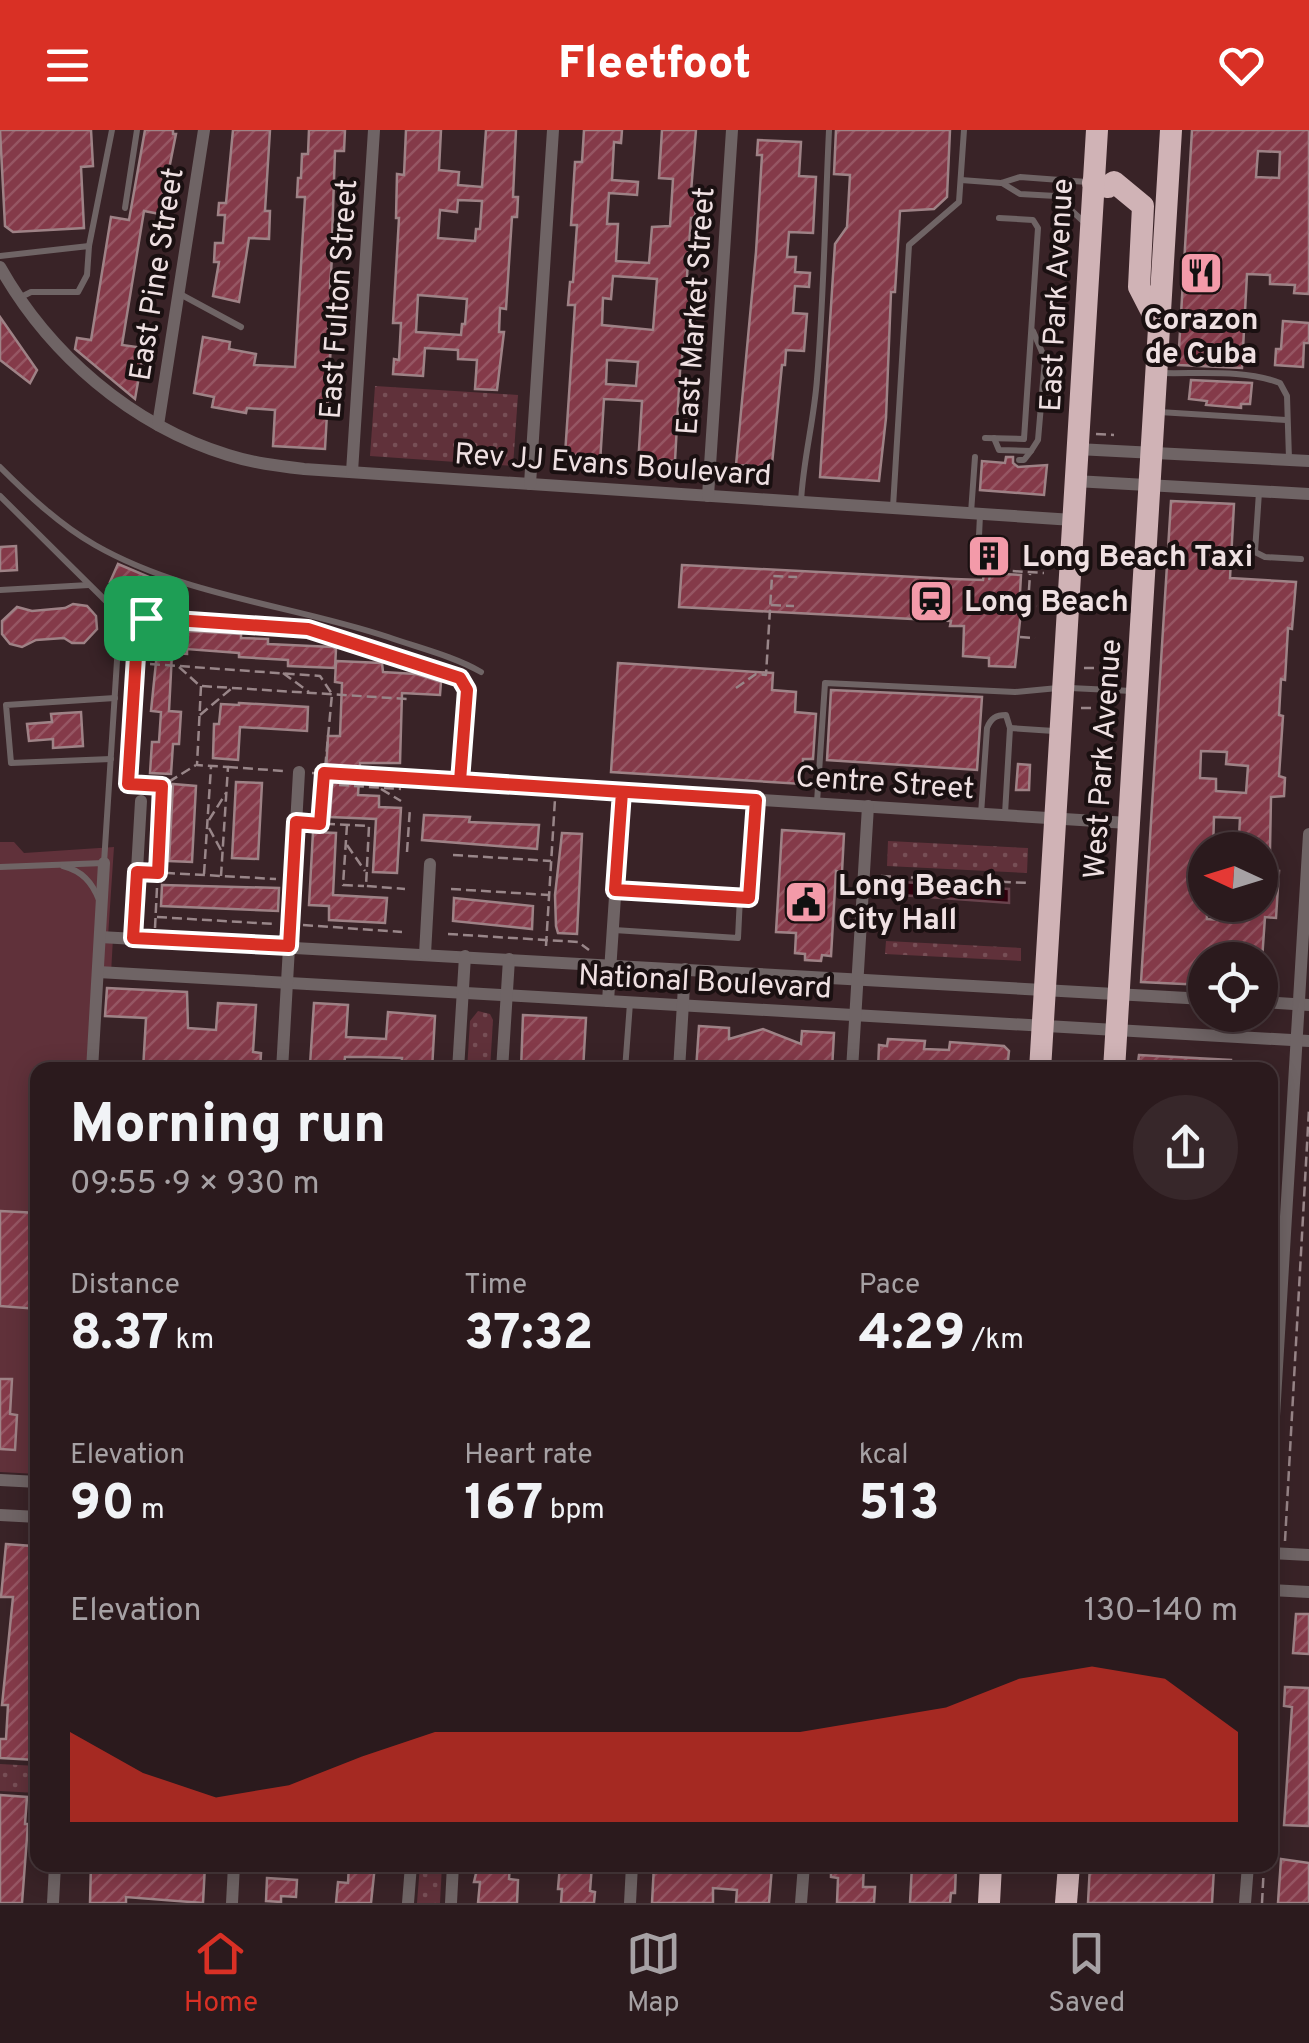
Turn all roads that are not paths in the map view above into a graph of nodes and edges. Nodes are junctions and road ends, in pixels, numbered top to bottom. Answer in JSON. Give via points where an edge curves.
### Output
{"nodes":[{"id":1,"x":112,"y":130,"type":"edge"},
{"id":2,"x":138,"y":130,"type":"edge"},
{"id":3,"x":204,"y":130,"type":"edge"},
{"id":4,"x":374,"y":130,"type":"edge"},
{"id":5,"x":553,"y":130,"type":"edge"},
{"id":6,"x":732,"y":130,"type":"edge"},
{"id":7,"x":829,"y":130,"type":"edge"},
{"id":8,"x":964,"y":130,"type":"edge"},
{"id":9,"x":1096,"y":130,"type":"edge"},
{"id":10,"x":1170,"y":130,"type":"edge"},
{"id":11,"x":961,"y":180,"type":"junction"},
{"id":12,"x":1000,"y":183,"type":"junction"},
{"id":13,"x":1094,"y":183,"type":"junction"},
{"id":14,"x":126,"y":208,"type":"dead end"},
{"id":15,"x":998,"y":218,"type":"dead end"},
{"id":16,"x":1090,"y":228,"type":"junction"},
{"id":17,"x":89,"y":246,"type":"junction"},
{"id":18,"x":0,"y":256,"type":"edge"},
{"id":19,"x":0,"y":266,"type":"edge"},
{"id":20,"x":178,"y":293,"type":"junction"},
{"id":21,"x":20,"y":298,"type":"junction"},
{"id":22,"x":1158,"y":324,"type":"junction"},
{"id":23,"x":241,"y":327,"type":"dead end"},
{"id":24,"x":1032,"y":330,"type":"junction"},
{"id":25,"x":1156,"y":372,"type":"junction"},
{"id":26,"x":1153,"y":412,"type":"junction"},
{"id":27,"x":1286,"y":420,"type":"junction"},
{"id":28,"x":158,"y":425,"type":"junction"},
{"id":29,"x":1024,"y":439,"type":"junction"},
{"id":30,"x":1038,"y":440,"type":"junction"},
{"id":31,"x":999,"y":450,"type":"junction"},
{"id":32,"x":1031,"y":451,"type":"junction"},
{"id":33,"x":1150,"y":453,"type":"junction"},
{"id":34,"x":974,"y":457,"type":"dead end"},
{"id":35,"x":1080,"y":457,"type":"junction"},
{"id":36,"x":1006,"y":459,"type":"dead end"},
{"id":37,"x":1020,"y":460,"type":"dead end"},
{"id":38,"x":1289,"y":460,"type":"junction"},
{"id":39,"x":1309,"y":461,"type":"edge"},
{"id":40,"x":0,"y":467,"type":"edge"},
{"id":41,"x":352,"y":472,"type":"junction"},
{"id":42,"x":530,"y":484,"type":"junction"},
{"id":43,"x":1149,"y":485,"type":"junction"},
{"id":44,"x":1258,"y":491,"type":"junction"},
{"id":45,"x":1309,"y":494,"type":"edge"},
{"id":46,"x":0,"y":496,"type":"edge"},
{"id":47,"x":708,"y":496,"type":"junction"},
{"id":48,"x":800,"y":502,"type":"junction"},
{"id":49,"x":892,"y":508,"type":"junction"},
{"id":50,"x":976,"y":513,"type":"junction"},
{"id":51,"x":1073,"y":520,"type":"junction"},
{"id":52,"x":979,"y":536,"type":"dead end"},
{"id":53,"x":1301,"y":559,"type":"dead end"},
{"id":54,"x":90,"y":584,"type":"junction"},
{"id":55,"x":0,"y":590,"type":"edge"},
{"id":56,"x":482,"y":672,"type":"dead end"},
{"id":57,"x":1136,"y":691,"type":"junction"},
{"id":58,"x":116,"y":698,"type":"junction"},
{"id":59,"x":1068,"y":698,"type":"junction"},
{"id":60,"x":1010,"y":728,"type":"junction"},
{"id":61,"x":1060,"y":731,"type":"junction"},
{"id":62,"x":111,"y":759,"type":"junction"},
{"id":63,"x":299,"y":772,"type":"road end"},
{"id":64,"x":425,"y":779,"type":"road end"},
{"id":65,"x":460,"y":781,"type":"junction"},
{"id":66,"x":128,"y":784,"type":"road end"},
{"id":67,"x":622,"y":792,"type":"junction"},
{"id":68,"x":756,"y":800,"type":"junction"},
{"id":69,"x":141,"y":801,"type":"dead end"},
{"id":70,"x":816,"y":803,"type":"junction"},
{"id":71,"x":868,"y":806,"type":"junction"},
{"id":72,"x":981,"y":814,"type":"junction"},
{"id":73,"x":1005,"y":815,"type":"junction"},
{"id":74,"x":1055,"y":818,"type":"junction"},
{"id":75,"x":1128,"y":823,"type":"junction"},
{"id":76,"x":1309,"y":834,"type":"edge"},
{"id":77,"x":104,"y":863,"type":"junction"},
{"id":78,"x":52,"y":864,"type":"junction"},
{"id":79,"x":430,"y":864,"type":"dead end"},
{"id":80,"x":0,"y":866,"type":"edge"},
{"id":81,"x":615,"y":890,"type":"junction"},
{"id":82,"x":740,"y":898,"type":"junction"},
{"id":83,"x":101,"y":909,"type":"junction"},
{"id":84,"x":612,"y":930,"type":"junction"},
{"id":85,"x":100,"y":937,"type":"junction"},
{"id":86,"x":133,"y":938,"type":"junction"},
{"id":87,"x":289,"y":946,"type":"junction"},
{"id":88,"x":425,"y":954,"type":"junction"},
{"id":89,"x":465,"y":956,"type":"junction"},
{"id":90,"x":509,"y":959,"type":"junction"},
{"id":91,"x":610,"y":964,"type":"junction"},
{"id":92,"x":685,"y":969,"type":"junction"},
{"id":93,"x":98,"y":972,"type":"junction"},
{"id":94,"x":857,"y":978,"type":"junction"},
{"id":95,"x":287,"y":982,"type":"junction"},
{"id":96,"x":1044,"y":989,"type":"junction"},
{"id":97,"x":463,"y":992,"type":"junction"},
{"id":98,"x":1118,"y":993,"type":"junction"},
{"id":99,"x":506,"y":995,"type":"junction"},
{"id":100,"x":1188,"y":998,"type":"edge"},
{"id":101,"x":608,"y":1000,"type":"junction"},
{"id":102,"x":630,"y":1002,"type":"junction"},
{"id":103,"x":1278,"y":1003,"type":"edge"},
{"id":104,"x":683,"y":1005,"type":"junction"},
{"id":105,"x":1304,"y":1005,"type":"edge"},
{"id":106,"x":855,"y":1015,"type":"junction"},
{"id":107,"x":1042,"y":1025,"type":"junction"},
{"id":108,"x":1116,"y":1030,"type":"junction"},
{"id":109,"x":1303,"y":1041,"type":"edge"},
{"id":110,"x":92,"y":1062,"type":"edge"},
{"id":111,"x":282,"y":1062,"type":"edge"},
{"id":112,"x":459,"y":1062,"type":"edge"},
{"id":113,"x":502,"y":1062,"type":"edge"},
{"id":114,"x":625,"y":1062,"type":"edge"},
{"id":115,"x":679,"y":1062,"type":"edge"},
{"id":116,"x":852,"y":1062,"type":"edge"},
{"id":117,"x":1040,"y":1062,"type":"edge"},
{"id":118,"x":1114,"y":1062,"type":"edge"},
{"id":119,"x":1278,"y":1376,"type":"edge"},
{"id":120,"x":0,"y":1480,"type":"edge"},
{"id":121,"x":30,"y":1482,"type":"edge"},
{"id":122,"x":0,"y":1515,"type":"edge"},
{"id":123,"x":30,"y":1517,"type":"edge"},
{"id":124,"x":1278,"y":1553,"type":"edge"},
{"id":125,"x":1309,"y":1555,"type":"edge"},
{"id":126,"x":1278,"y":1590,"type":"edge"},
{"id":127,"x":1309,"y":1592,"type":"edge"},
{"id":128,"x":55,"y":1872,"type":"edge"},
{"id":129,"x":234,"y":1872,"type":"edge"},
{"id":130,"x":410,"y":1872,"type":"edge"},
{"id":131,"x":453,"y":1872,"type":"edge"},
{"id":132,"x":632,"y":1872,"type":"edge"},
{"id":133,"x":803,"y":1872,"type":"edge"},
{"id":134,"x":991,"y":1872,"type":"edge"},
{"id":135,"x":1068,"y":1872,"type":"edge"},
{"id":136,"x":1248,"y":1872,"type":"edge"},
{"id":137,"x":53,"y":1903,"type":"edge"},
{"id":138,"x":232,"y":1903,"type":"edge"},
{"id":139,"x":408,"y":1903,"type":"edge"},
{"id":140,"x":451,"y":1903,"type":"edge"},
{"id":141,"x":630,"y":1903,"type":"edge"},
{"id":142,"x":801,"y":1903,"type":"edge"},
{"id":143,"x":989,"y":1903,"type":"edge"},
{"id":144,"x":1066,"y":1903,"type":"edge"},
{"id":145,"x":1246,"y":1903,"type":"edge"}],
"edges":[{"from":1,"to":17,"type":"lane"},
{"from":2,"to":14,"type":"lane"},
{"from":3,"to":20,"type":"street","name":"East Pine Street"},
{"from":4,"to":41,"type":"street","name":"East Fulton Street"},
{"from":5,"to":42,"type":"street"},
{"from":6,"to":47,"type":"street","name":"East Market Street"},
{"from":7,"to":48,"type":"lane","via":[[817,379]]},
{"from":8,"to":11,"type":"lane"},
{"from":9,"to":13,"type":"highway","name":"East Park Avenue"},
{"from":10,"to":22,"type":"highway"},
{"from":11,"to":12,"type":"lane"},
{"from":11,"to":49,"type":"lane","via":[[959,202],[909,245]]},
{"from":12,"to":13,"type":"lane","via":[[1020,177]]},
{"from":12,"to":16,"type":"lane","via":[[1020,194],[1056,196]]},
{"from":13,"to":16,"type":"highway","name":"East Park Avenue"},
{"from":13,"to":22,"type":"highway","via":[[1114,182],[1143,206],[1139,287]]},
{"from":15,"to":24,"type":"lane","via":[[1033,220],[1038,228]]},
{"from":16,"to":35,"type":"highway","name":"East Park Avenue"},
{"from":17,"to":18,"type":"lane"},
{"from":17,"to":21,"type":"lane","via":[[78,292]]},
{"from":19,"to":21,"type":"street","name":"Rev JJ Evans Boulevard"},
{"from":20,"to":23,"type":"lane"},
{"from":20,"to":28,"type":"street","name":"East Pine Street"},
{"from":21,"to":28,"type":"street","name":"Rev JJ Evans Boulevard","via":[[80,368]]},
{"from":22,"to":25,"type":"highway"},
{"from":24,"to":29,"type":"lane"},
{"from":24,"to":30,"type":"lane","via":[[1044,360]]},
{"from":25,"to":26,"type":"highway"},
{"from":25,"to":27,"type":"lane","via":[[1265,377],[1283,388]]},
{"from":26,"to":27,"type":"lane"},
{"from":26,"to":33,"type":"highway"},
{"from":27,"to":38,"type":"lane"},
{"from":28,"to":41,"type":"street","name":"Rev JJ Evans Boulevard","via":[[245,460]]},
{"from":29,"to":30,"type":"lane"},
{"from":29,"to":31,"type":"lane","via":[[990,438]]},
{"from":30,"to":32,"type":"lane"},
{"from":31,"to":32,"type":"lane"},
{"from":31,"to":36,"type":"lane"},
{"from":32,"to":37,"type":"lane"},
{"from":33,"to":35,"type":"street"},
{"from":33,"to":38,"type":"street"},
{"from":33,"to":43,"type":"highway","name":"West Park Avenue"},
{"from":34,"to":50,"type":"lane"},
{"from":35,"to":43,"type":"street"},
{"from":35,"to":51,"type":"highway","name":"West Park Avenue"},
{"from":38,"to":39,"type":"street"},
{"from":40,"to":56,"type":"lane","via":[[92,544],[131,563],[350,624]]},
{"from":41,"to":42,"type":"street","name":"Rev JJ Evans Boulevard"},
{"from":42,"to":47,"type":"street","name":"Rev JJ Evans Boulevard"},
{"from":43,"to":44,"type":"street"},
{"from":43,"to":57,"type":"highway","name":"West Park Avenue"},
{"from":44,"to":45,"type":"street"},
{"from":44,"to":53,"type":"lane","via":[[1255,552]]},
{"from":46,"to":54,"type":"lane"},
{"from":47,"to":48,"type":"street","name":"Rev JJ Evans Boulevard"},
{"from":48,"to":49,"type":"street","name":"Rev JJ Evans Boulevard"},
{"from":49,"to":50,"type":"street","name":"Rev JJ Evans Boulevard"},
{"from":50,"to":51,"type":"street","name":"Rev JJ Evans Boulevard"},
{"from":50,"to":52,"type":"lane"},
{"from":51,"to":59,"type":"highway","name":"West Park Avenue"},
{"from":54,"to":55,"type":"lane"},
{"from":54,"to":58,"type":"lane","via":[[118,622]]},
{"from":57,"to":59,"type":"lane"},
{"from":57,"to":75,"type":"highway","name":"West Park Avenue"},
{"from":58,"to":62,"type":"lane"},
{"from":58,"to":62,"type":"lane","via":[[6,705],[11,764]]},
{"from":59,"to":61,"type":"highway","name":"West Park Avenue"},
{"from":59,"to":70,"type":"lane","via":[[825,683]]},
{"from":60,"to":61,"type":"lane"},
{"from":60,"to":72,"type":"lane","via":[[1006,715],[999,715],[987,728]]},
{"from":60,"to":73,"type":"lane"},
{"from":61,"to":74,"type":"highway","name":"West Park Avenue"},
{"from":62,"to":77,"type":"lane"},
{"from":63,"to":87,"type":"street"},
{"from":64,"to":65,"type":"lane"},
{"from":65,"to":66,"type":"street","via":[[467,690],[458,676],[308,629],[146,618],[138,624]]},
{"from":65,"to":67,"type":"street","name":"Centre Street"},
{"from":67,"to":68,"type":"street","name":"Centre Street"},
{"from":67,"to":81,"type":"street"},
{"from":68,"to":70,"type":"street","name":"Centre Street"},
{"from":68,"to":82,"type":"lane","via":[[749,898]]},
{"from":69,"to":86,"type":"street"},
{"from":70,"to":71,"type":"street","name":"Centre Street"},
{"from":71,"to":72,"type":"street","name":"Centre Street"},
{"from":71,"to":94,"type":"street"},
{"from":72,"to":73,"type":"street","name":"Centre Street"},
{"from":73,"to":74,"type":"street","name":"Centre Street"},
{"from":74,"to":75,"type":"street","name":"Centre Street"},
{"from":74,"to":96,"type":"highway","name":"West Park Avenue"},
{"from":75,"to":98,"type":"highway","name":"West Park Avenue"},
{"from":76,"to":105,"type":"street"},
{"from":77,"to":78,"type":"lane"},
{"from":77,"to":83,"type":"street"},
{"from":78,"to":80,"type":"lane"},
{"from":78,"to":83,"type":"lane","via":[[81,874]]},
{"from":79,"to":88,"type":"street"},
{"from":81,"to":82,"type":"lane"},
{"from":81,"to":84,"type":"street"},
{"from":82,"to":84,"type":"lane","via":[[738,938]]},
{"from":83,"to":85,"type":"street"},
{"from":84,"to":91,"type":"street"},
{"from":85,"to":86,"type":"street","name":"National Boulevard"},
{"from":85,"to":93,"type":"street"},
{"from":86,"to":87,"type":"street","name":"National Boulevard"},
{"from":87,"to":88,"type":"street","name":"National Boulevard"},
{"from":87,"to":95,"type":"street"},
{"from":88,"to":89,"type":"street","name":"National Boulevard"},
{"from":89,"to":90,"type":"street","name":"National Boulevard"},
{"from":89,"to":97,"type":"street"},
{"from":90,"to":91,"type":"street","name":"National Boulevard"},
{"from":90,"to":99,"type":"street"},
{"from":91,"to":92,"type":"street","name":"National Boulevard"},
{"from":91,"to":101,"type":"street"},
{"from":92,"to":94,"type":"street","name":"National Boulevard"},
{"from":92,"to":104,"type":"street"},
{"from":93,"to":95,"type":"street","name":"National Boulevard"},
{"from":93,"to":110,"type":"street"},
{"from":94,"to":96,"type":"street","name":"National Boulevard"},
{"from":94,"to":106,"type":"street"},
{"from":95,"to":97,"type":"street","name":"National Boulevard"},
{"from":95,"to":111,"type":"street"},
{"from":96,"to":98,"type":"street","name":"National Boulevard"},
{"from":96,"to":107,"type":"highway","name":"West Park Avenue"},
{"from":97,"to":99,"type":"street","name":"National Boulevard"},
{"from":97,"to":112,"type":"street"},
{"from":98,"to":100,"type":"street","name":"National Boulevard"},
{"from":98,"to":108,"type":"highway","name":"West Park Avenue"},
{"from":99,"to":101,"type":"street","name":"National Boulevard"},
{"from":99,"to":113,"type":"street"},
{"from":101,"to":102,"type":"street","name":"National Boulevard"},
{"from":102,"to":104,"type":"street","name":"National Boulevard"},
{"from":102,"to":114,"type":"lane"},
{"from":103,"to":105,"type":"street"},
{"from":104,"to":106,"type":"street","name":"National Boulevard"},
{"from":104,"to":115,"type":"street"},
{"from":105,"to":109,"type":"street"},
{"from":106,"to":107,"type":"street","name":"National Boulevard"},
{"from":106,"to":116,"type":"street"},
{"from":107,"to":108,"type":"street","name":"National Boulevard"},
{"from":107,"to":117,"type":"highway","name":"West Park Avenue"},
{"from":108,"to":109,"type":"street","name":"National Boulevard"},
{"from":108,"to":118,"type":"highway","name":"West Park Avenue"},
{"from":109,"to":119,"type":"street"},
{"from":120,"to":121,"type":"street"},
{"from":122,"to":123,"type":"street"},
{"from":124,"to":125,"type":"street"},
{"from":126,"to":127,"type":"street"},
{"from":128,"to":137,"type":"street"},
{"from":129,"to":138,"type":"street"},
{"from":130,"to":139,"type":"street"},
{"from":131,"to":140,"type":"street"},
{"from":132,"to":141,"type":"street"},
{"from":133,"to":142,"type":"street"},
{"from":134,"to":143,"type":"highway"},
{"from":135,"to":144,"type":"highway"},
{"from":136,"to":145,"type":"street"}]}
